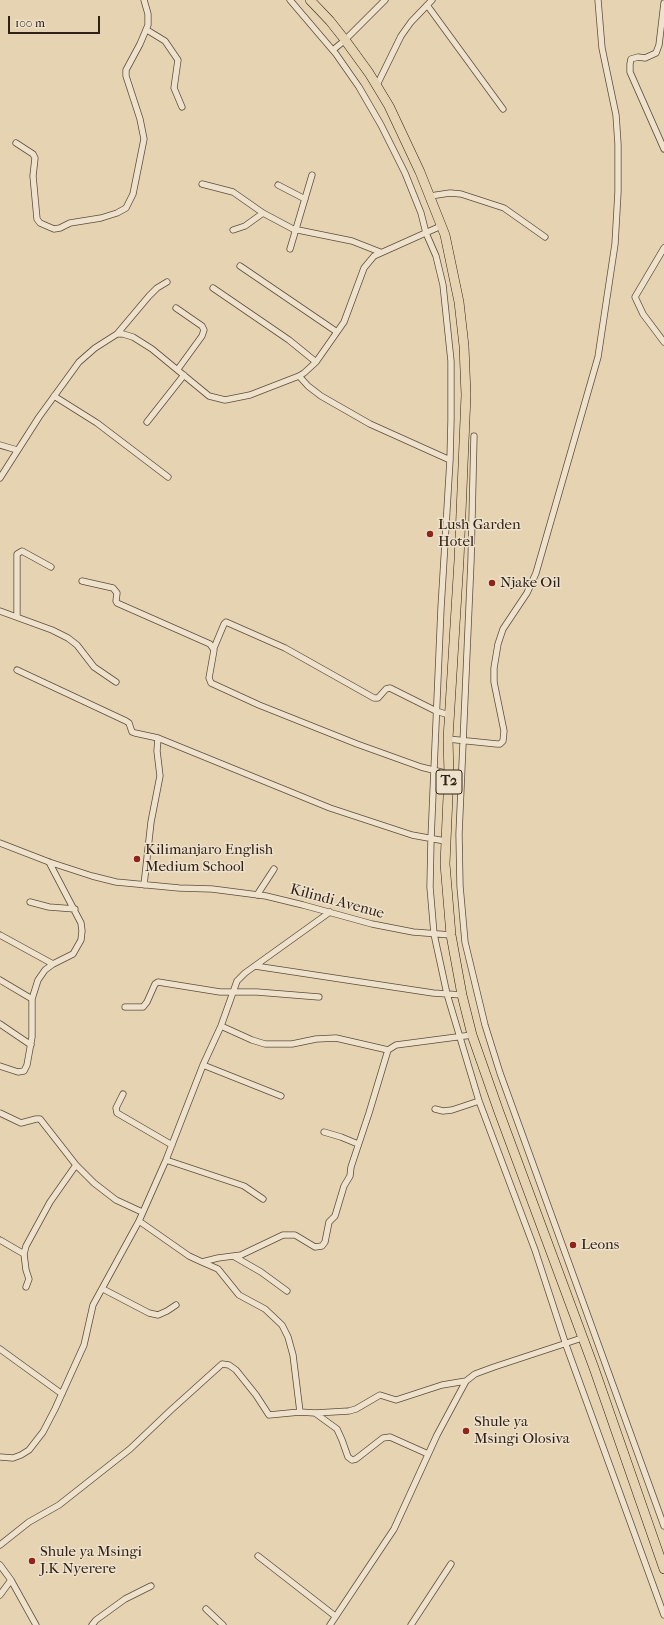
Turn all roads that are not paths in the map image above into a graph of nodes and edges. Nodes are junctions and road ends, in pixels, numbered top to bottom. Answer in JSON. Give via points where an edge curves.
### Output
{"nodes":[{"id":1,"x":144,"y":0,"type":"edge"},
{"id":2,"x":290,"y":0,"type":"edge"},
{"id":3,"x":310,"y":0,"type":"edge"},
{"id":4,"x":385,"y":0,"type":"edge"},
{"id":5,"x":432,"y":0,"type":"edge"},
{"id":6,"x":598,"y":0,"type":"edge"},
{"id":7,"x":664,"y":4,"type":"edge"},
{"id":8,"x":427,"y":5,"type":"junction"},
{"id":9,"x":147,"y":30,"type":"junction"},
{"id":10,"x":345,"y":40,"type":"junction"},
{"id":11,"x":333,"y":50,"type":"junction"},
{"id":12,"x":377,"y":85,"type":"junction"},
{"id":13,"x":182,"y":107,"type":"dead end"},
{"id":14,"x":503,"y":109,"type":"dead end"},
{"id":15,"x":16,"y":143,"type":"dead end"},
{"id":16,"x":664,"y":148,"type":"edge"},
{"id":17,"x":312,"y":175,"type":"dead end"},
{"id":18,"x":202,"y":184,"type":"dead end"},
{"id":19,"x":278,"y":185,"type":"dead end"},
{"id":20,"x":430,"y":196,"type":"junction"},
{"id":21,"x":305,"y":200,"type":"junction"},
{"id":22,"x":263,"y":213,"type":"junction"},
{"id":23,"x":441,"y":226,"type":"junction"},
{"id":24,"x":233,"y":230,"type":"dead end"},
{"id":25,"x":295,"y":230,"type":"junction"},
{"id":26,"x":426,"y":233,"type":"junction"},
{"id":27,"x":545,"y":237,"type":"dead end"},
{"id":28,"x":664,"y":248,"type":"edge"},
{"id":29,"x":290,"y":249,"type":"dead end"},
{"id":30,"x":380,"y":252,"type":"junction"},
{"id":31,"x":240,"y":266,"type":"dead end"},
{"id":32,"x":167,"y":282,"type":"dead end"},
{"id":33,"x":213,"y":288,"type":"dead end"},
{"id":34,"x":176,"y":308,"type":"dead end"},
{"id":35,"x":337,"y":332,"type":"junction"},
{"id":36,"x":117,"y":334,"type":"junction"},
{"id":37,"x":664,"y":342,"type":"edge"},
{"id":38,"x":316,"y":362,"type":"junction"},
{"id":39,"x":178,"y":369,"type":"junction"},
{"id":40,"x":184,"y":375,"type":"junction"},
{"id":41,"x":298,"y":376,"type":"junction"},
{"id":42,"x":54,"y":396,"type":"junction"},
{"id":43,"x":147,"y":422,"type":"dead end"},
{"id":44,"x":474,"y":436,"type":"dead end"},
{"id":45,"x":0,"y":445,"type":"edge"},
{"id":46,"x":17,"y":450,"type":"junction"},
{"id":47,"x":450,"y":460,"type":"junction"},
{"id":48,"x":168,"y":477,"type":"dead end"},
{"id":49,"x":0,"y":478,"type":"edge"},
{"id":50,"x":51,"y":567,"type":"dead end"},
{"id":51,"x":82,"y":581,"type":"dead end"},
{"id":52,"x":0,"y":611,"type":"edge"},
{"id":53,"x":17,"y":617,"type":"junction"},
{"id":54,"x":214,"y":648,"type":"junction"},
{"id":55,"x":17,"y":670,"type":"dead end"},
{"id":56,"x":116,"y":682,"type":"dead end"},
{"id":57,"x":436,"y":711,"type":"junction"},
{"id":58,"x":448,"y":715,"type":"junction"},
{"id":59,"x":158,"y":738,"type":"junction"},
{"id":60,"x":448,"y":739,"type":"junction"},
{"id":61,"x":463,"y":740,"type":"junction"},
{"id":62,"x":434,"y":771,"type":"junction"},
{"id":63,"x":449,"y":774,"type":"junction"},
{"id":64,"x":431,"y":839,"type":"junction"},
{"id":65,"x":445,"y":841,"type":"junction"},
{"id":66,"x":0,"y":843,"type":"edge"},
{"id":67,"x":48,"y":862,"type":"junction"},
{"id":68,"x":274,"y":868,"type":"dead end"},
{"id":69,"x":144,"y":885,"type":"junction"},
{"id":70,"x":257,"y":895,"type":"junction"},
{"id":71,"x":30,"y":902,"type":"dead end"},
{"id":72,"x":75,"y":909,"type":"junction"},
{"id":73,"x":330,"y":912,"type":"junction"},
{"id":74,"x":434,"y":934,"type":"junction"},
{"id":75,"x":0,"y":935,"type":"edge"},
{"id":76,"x":451,"y":935,"type":"junction"},
{"id":77,"x":53,"y":964,"type":"junction"},
{"id":78,"x":255,"y":966,"type":"junction"},
{"id":79,"x":0,"y":980,"type":"edge"},
{"id":80,"x":234,"y":991,"type":"junction"},
{"id":81,"x":447,"y":994,"type":"junction"},
{"id":82,"x":462,"y":995,"type":"junction"},
{"id":83,"x":319,"y":997,"type":"dead end"},
{"id":84,"x":32,"y":999,"type":"junction"},
{"id":85,"x":125,"y":1007,"type":"dead end"},
{"id":86,"x":0,"y":1024,"type":"edge"},
{"id":87,"x":221,"y":1026,"type":"junction"},
{"id":88,"x":472,"y":1035,"type":"junction"},
{"id":89,"x":459,"y":1037,"type":"junction"},
{"id":90,"x":31,"y":1045,"type":"junction"},
{"id":91,"x":388,"y":1050,"type":"junction"},
{"id":92,"x":203,"y":1065,"type":"junction"},
{"id":93,"x":0,"y":1066,"type":"edge"},
{"id":94,"x":123,"y":1094,"type":"dead end"},
{"id":95,"x":281,"y":1096,"type":"dead end"},
{"id":96,"x":479,"y":1101,"type":"junction"},
{"id":97,"x":435,"y":1108,"type":"dead end"},
{"id":98,"x":0,"y":1113,"type":"edge"},
{"id":99,"x":324,"y":1132,"type":"dead end"},
{"id":100,"x":172,"y":1144,"type":"junction"},
{"id":101,"x":358,"y":1144,"type":"junction"},
{"id":102,"x":166,"y":1160,"type":"junction"},
{"id":103,"x":76,"y":1165,"type":"junction"},
{"id":104,"x":263,"y":1199,"type":"dead end"},
{"id":105,"x":142,"y":1212,"type":"junction"},
{"id":106,"x":139,"y":1221,"type":"junction"},
{"id":107,"x":0,"y":1240,"type":"edge"},
{"id":108,"x":24,"y":1254,"type":"junction"},
{"id":109,"x":235,"y":1257,"type":"junction"},
{"id":110,"x":202,"y":1262,"type":"junction"},
{"id":111,"x":26,"y":1287,"type":"dead end"},
{"id":112,"x":103,"y":1289,"type":"junction"},
{"id":113,"x":287,"y":1291,"type":"dead end"},
{"id":114,"x":176,"y":1305,"type":"dead end"},
{"id":115,"x":582,"y":1338,"type":"junction"},
{"id":116,"x":566,"y":1344,"type":"junction"},
{"id":117,"x":0,"y":1349,"type":"edge"},
{"id":118,"x":466,"y":1381,"type":"junction"},
{"id":119,"x":62,"y":1394,"type":"junction"},
{"id":120,"x":300,"y":1412,"type":"junction"},
{"id":121,"x":315,"y":1413,"type":"junction"},
{"id":122,"x":0,"y":1451,"type":"edge"},
{"id":123,"x":428,"y":1454,"type":"junction"},
{"id":124,"x":0,"y":1457,"type":"edge"},
{"id":125,"x":6,"y":1457,"type":"junction"},
{"id":126,"x":664,"y":1526,"type":"edge"},
{"id":127,"x":0,"y":1545,"type":"edge"},
{"id":128,"x":258,"y":1556,"type":"dead end"},
{"id":129,"x":451,"y":1564,"type":"dead end"},
{"id":130,"x":0,"y":1565,"type":"edge"},
{"id":131,"x":664,"y":1569,"type":"edge"},
{"id":132,"x":11,"y":1580,"type":"junction"},
{"id":133,"x":151,"y":1586,"type":"dead end"},
{"id":134,"x":0,"y":1595,"type":"edge"},
{"id":135,"x":206,"y":1609,"type":"dead end"},
{"id":136,"x":664,"y":1615,"type":"edge"},
{"id":137,"x":335,"y":1616,"type":"junction"},
{"id":138,"x":36,"y":1625,"type":"edge"},
{"id":139,"x":92,"y":1625,"type":"edge"},
{"id":140,"x":223,"y":1625,"type":"edge"},
{"id":141,"x":330,"y":1625,"type":"edge"},
{"id":142,"x":411,"y":1625,"type":"edge"}],
"edges":[{"from":1,"to":9,"type":"street","via":[[148,14]]},
{"from":2,"to":11,"type":"street"},
{"from":3,"to":10,"type":"highway","number":"T2"},
{"from":4,"to":10,"type":"street"},
{"from":5,"to":8,"type":"street"},
{"from":6,"to":61,"type":"street","via":[[602,48],[616,115],[618,192],[615,244],[598,357],[536,573],[527,593],[503,629],[498,644],[494,682],[504,734],[503,741],[497,744]]},
{"from":7,"to":16,"type":"street","via":[[656,53],[645,58],[632,59],[630,72]]},
{"from":8,"to":12,"type":"street","via":[[401,36]]},
{"from":8,"to":14,"type":"street"},
{"from":9,"to":13,"type":"street","via":[[165,41],[178,60],[174,88]]},
{"from":9,"to":15,"type":"street","via":[[126,70],[127,82],[144,139],[133,194],[126,208],[101,218],[70,223],[60,228],[54,229],[40,223],[37,218],[33,176],[34,154]]},
{"from":10,"to":11,"type":"street"},
{"from":10,"to":12,"type":"highway","number":"T2"},
{"from":11,"to":26,"type":"street","via":[[381,125],[405,173]]},
{"from":12,"to":20,"type":"highway","number":"T2","via":[[400,126]]},
{"from":17,"to":21,"type":"street"},
{"from":18,"to":22,"type":"street","via":[[229,190]]},
{"from":19,"to":21,"type":"street"},
{"from":20,"to":23,"type":"highway","number":"T2"},
{"from":20,"to":27,"type":"street","via":[[460,194],[504,208]]},
{"from":21,"to":25,"type":"street"},
{"from":22,"to":24,"type":"street","via":[[245,226]]},
{"from":22,"to":25,"type":"street"},
{"from":23,"to":26,"type":"street"},
{"from":23,"to":58,"type":"highway","number":"T2","via":[[459,302],[466,395],[460,538]]},
{"from":25,"to":29,"type":"street"},
{"from":25,"to":30,"type":"street","via":[[352,241]]},
{"from":26,"to":30,"type":"street"},
{"from":26,"to":47,"type":"street","via":[[436,256],[446,310],[451,361]]},
{"from":28,"to":37,"type":"street","via":[[635,298],[643,314]]},
{"from":30,"to":35,"type":"street","via":[[359,277],[344,322]]},
{"from":31,"to":35,"type":"street"},
{"from":32,"to":36,"type":"street","via":[[149,296]]},
{"from":33,"to":38,"type":"street","via":[[268,325]]},
{"from":34,"to":39,"type":"street","via":[[204,330]]},
{"from":35,"to":38,"type":"street"},
{"from":36,"to":39,"type":"street","via":[[137,340]]},
{"from":36,"to":42,"type":"street","via":[[84,357]]},
{"from":38,"to":41,"type":"street"},
{"from":39,"to":40,"type":"street"},
{"from":40,"to":41,"type":"street","via":[[205,393],[226,400],[250,395]]},
{"from":40,"to":43,"type":"street"},
{"from":41,"to":47,"type":"street","via":[[321,396],[370,424]]},
{"from":42,"to":46,"type":"street"},
{"from":42,"to":48,"type":"street","via":[[97,423]]},
{"from":44,"to":61,"type":"street"},
{"from":45,"to":46,"type":"street"},
{"from":46,"to":49,"type":"street"},
{"from":47,"to":57,"type":"street"},
{"from":50,"to":53,"type":"street","via":[[22,551],[17,554]]},
{"from":51,"to":54,"type":"street","via":[[113,588],[117,593],[117,603]]},
{"from":52,"to":53,"type":"street"},
{"from":53,"to":56,"type":"street","via":[[68,638],[77,645],[94,667]]},
{"from":54,"to":57,"type":"street","via":[[226,622],[285,648],[374,698],[378,698],[390,688]]},
{"from":54,"to":62,"type":"street","via":[[209,678],[211,683],[258,705]]},
{"from":55,"to":59,"type":"street","via":[[126,721],[132,732]]},
{"from":57,"to":58,"type":"street"},
{"from":57,"to":62,"type":"street"},
{"from":58,"to":60,"type":"highway","number":"T2"},
{"from":59,"to":64,"type":"street","via":[[330,808]]},
{"from":59,"to":69,"type":"street","via":[[160,776]]},
{"from":60,"to":61,"type":"street"},
{"from":60,"to":63,"type":"highway","number":"T2"},
{"from":61,"to":126,"type":"street","via":[[459,834],[462,909],[465,942],[485,1026]]},
{"from":62,"to":63,"type":"street"},
{"from":62,"to":64,"type":"street"},
{"from":63,"to":65,"type":"highway","number":"T2"},
{"from":64,"to":65,"type":"street"},
{"from":64,"to":74,"type":"street","via":[[430,887]]},
{"from":65,"to":76,"type":"highway","number":"T2"},
{"from":66,"to":67,"type":"street","name":"Kilindi Avenue"},
{"from":67,"to":69,"type":"street","name":"Kilindi Avenue","via":[[116,882]]},
{"from":67,"to":72,"type":"street"},
{"from":68,"to":70,"type":"street"},
{"from":69,"to":70,"type":"street","name":"Kilindi Avenue","via":[[212,889]]},
{"from":70,"to":73,"type":"street","name":"Kilindi Avenue"},
{"from":71,"to":72,"type":"street","via":[[49,907]]},
{"from":72,"to":77,"type":"street","via":[[81,924],[81,940],[73,954]]},
{"from":73,"to":74,"type":"street","name":"Kilindi Avenue","via":[[372,924]]},
{"from":73,"to":78,"type":"street"},
{"from":74,"to":76,"type":"street","name":"Kilindi Avenue"},
{"from":74,"to":81,"type":"street"},
{"from":75,"to":77,"type":"street"},
{"from":76,"to":82,"type":"highway","number":"T2"},
{"from":77,"to":84,"type":"street","via":[[38,980]]},
{"from":78,"to":80,"type":"street","via":[[238,981]]},
{"from":78,"to":81,"type":"street"},
{"from":79,"to":84,"type":"street"},
{"from":80,"to":83,"type":"street"},
{"from":80,"to":85,"type":"street","via":[[220,992],[158,982],[143,1007]]},
{"from":80,"to":87,"type":"street"},
{"from":81,"to":82,"type":"street"},
{"from":81,"to":89,"type":"street"},
{"from":82,"to":88,"type":"highway","number":"T2"},
{"from":84,"to":90,"type":"street"},
{"from":86,"to":90,"type":"street"},
{"from":87,"to":91,"type":"street","via":[[265,1044],[292,1044],[336,1038]]},
{"from":87,"to":92,"type":"street"},
{"from":88,"to":89,"type":"street"},
{"from":88,"to":115,"type":"highway","number":"T2"},
{"from":89,"to":91,"type":"street","via":[[396,1045]]},
{"from":89,"to":96,"type":"street"},
{"from":90,"to":93,"type":"street","via":[[28,1066],[24,1071],[12,1071]]},
{"from":91,"to":101,"type":"street"},
{"from":92,"to":95,"type":"street"},
{"from":92,"to":100,"type":"street"},
{"from":94,"to":100,"type":"street","via":[[116,1108],[117,1112]]},
{"from":96,"to":97,"type":"street","via":[[452,1110],[443,1111]]},
{"from":96,"to":116,"type":"street","via":[[536,1250]]},
{"from":98,"to":103,"type":"street","via":[[21,1123],[40,1119]]},
{"from":99,"to":101,"type":"street"},
{"from":100,"to":102,"type":"street"},
{"from":101,"to":109,"type":"street","via":[[338,1211],[329,1222],[322,1246],[315,1247],[295,1235],[283,1235]]},
{"from":102,"to":104,"type":"street","via":[[244,1186]]},
{"from":102,"to":105,"type":"street"},
{"from":103,"to":105,"type":"street","via":[[107,1195]]},
{"from":103,"to":108,"type":"street","via":[[50,1202]]},
{"from":105,"to":106,"type":"street"},
{"from":106,"to":110,"type":"street","via":[[189,1256]]},
{"from":106,"to":112,"type":"street"},
{"from":107,"to":108,"type":"street"},
{"from":108,"to":111,"type":"street","via":[[28,1279]]},
{"from":109,"to":110,"type":"street"},
{"from":109,"to":113,"type":"street"},
{"from":110,"to":120,"type":"street","via":[[218,1269],[239,1295],[265,1308],[282,1325],[293,1355]]},
{"from":112,"to":114,"type":"street","via":[[149,1313],[158,1315]]},
{"from":112,"to":119,"type":"street","via":[[93,1305],[84,1345]]},
{"from":115,"to":116,"type":"street"},
{"from":115,"to":131,"type":"highway","number":"T2"},
{"from":116,"to":118,"type":"street","via":[[475,1374]]},
{"from":116,"to":136,"type":"street"},
{"from":117,"to":119,"type":"street"},
{"from":118,"to":121,"type":"street","via":[[442,1385],[396,1400],[380,1395],[349,1411]]},
{"from":118,"to":123,"type":"street"},
{"from":119,"to":125,"type":"street","via":[[35,1444],[21,1456]]},
{"from":120,"to":121,"type":"street"},
{"from":120,"to":127,"type":"street","via":[[268,1415],[236,1370],[229,1364],[222,1364],[130,1449],[59,1505],[29,1522]]},
{"from":121,"to":123,"type":"street","via":[[337,1430],[348,1457],[352,1460],[356,1460],[383,1438],[390,1437]]},
{"from":122,"to":125,"type":"street"},
{"from":123,"to":137,"type":"street","via":[[394,1529]]},
{"from":124,"to":125,"type":"street"},
{"from":128,"to":137,"type":"street"},
{"from":129,"to":142,"type":"street"},
{"from":130,"to":132,"type":"street"},
{"from":132,"to":134,"type":"street"},
{"from":132,"to":138,"type":"street"},
{"from":133,"to":139,"type":"street","via":[[120,1603]]},
{"from":135,"to":140,"type":"street"},
{"from":137,"to":141,"type":"street"}]}
